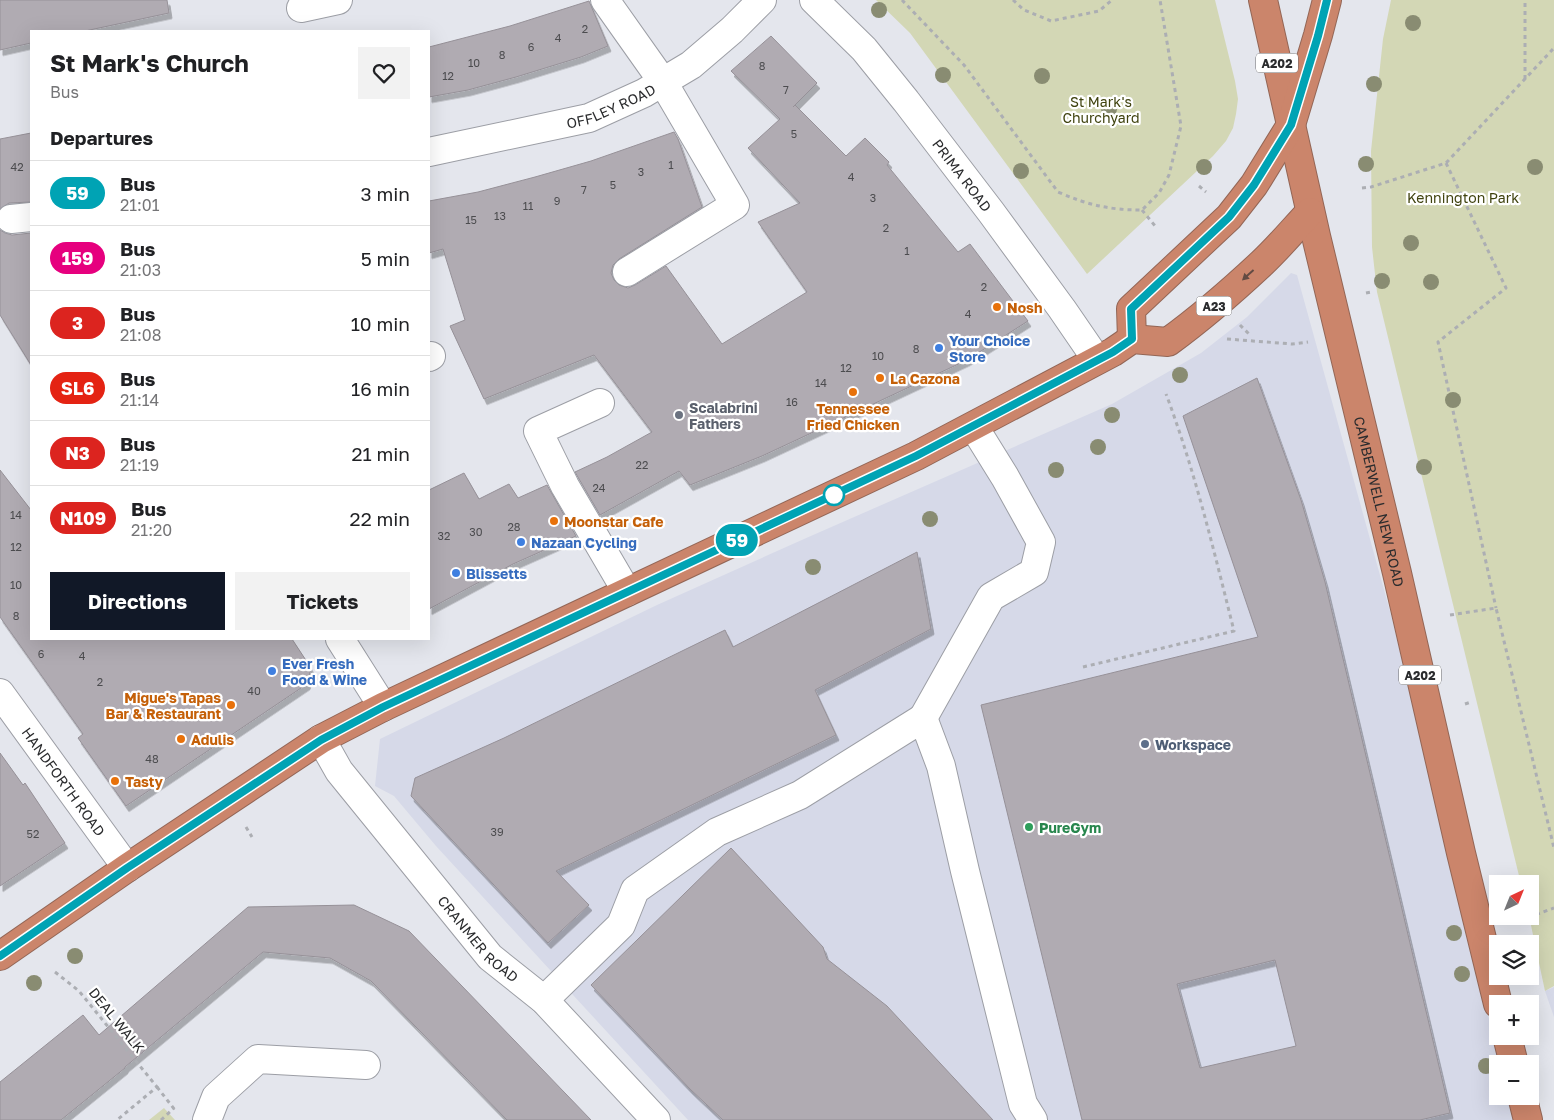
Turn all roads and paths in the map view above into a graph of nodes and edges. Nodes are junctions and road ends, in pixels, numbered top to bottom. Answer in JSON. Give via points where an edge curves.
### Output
{"nodes":[{"id":1,"x":338,"y":0,"type":"edge"},
{"id":2,"x":605,"y":0,"type":"edge"},
{"id":3,"x":762,"y":0,"type":"edge"},
{"id":4,"x":814,"y":0,"type":"edge"},
{"id":5,"x":902,"y":0,"type":"edge"},
{"id":6,"x":1013,"y":0,"type":"edge"},
{"id":7,"x":1112,"y":0,"type":"edge"},
{"id":8,"x":1160,"y":0,"type":"edge"},
{"id":9,"x":1263,"y":0,"type":"edge"},
{"id":10,"x":1327,"y":0,"type":"edge"},
{"id":11,"x":1525,"y":0,"type":"edge"},
{"id":12,"x":301,"y":8,"type":"dead end"},
{"id":13,"x":1554,"y":48,"type":"edge"},
{"id":14,"x":1525,"y":80,"type":"junction"},
{"id":15,"x":663,"y":82,"type":"junction"},
{"id":16,"x":1291,"y":125,"type":"junction"},
{"id":17,"x":430,"y":152,"type":"edge"},
{"id":18,"x":1446,"y":163,"type":"junction"},
{"id":19,"x":1199,"y":186,"type":"dead end"},
{"id":20,"x":1362,"y":188,"type":"dead end"},
{"id":21,"x":1208,"y":195,"type":"dead end"},
{"id":22,"x":1142,"y":210,"type":"junction"},
{"id":23,"x":1310,"y":212,"type":"junction"},
{"id":24,"x":1156,"y":227,"type":"dead end"},
{"id":25,"x":627,"y":272,"type":"dead end"},
{"id":26,"x":1371,"y":292,"type":"dead end"},
{"id":27,"x":1366,"y":293,"type":"dead end"},
{"id":28,"x":1238,"y":323,"type":"dead end"},
{"id":29,"x":1248,"y":334,"type":"dead end"},
{"id":30,"x":1132,"y":339,"type":"junction"},
{"id":31,"x":1228,"y":340,"type":"dead end"},
{"id":32,"x":1292,"y":344,"type":"dead end"},
{"id":33,"x":1097,"y":360,"type":"junction"},
{"id":34,"x":1166,"y":394,"type":"dead end"},
{"id":35,"x":600,"y":403,"type":"dead end"},
{"id":36,"x":974,"y":427,"type":"junction"},
{"id":37,"x":627,"y":592,"type":"junction"},
{"id":38,"x":1496,"y":608,"type":"junction"},
{"id":39,"x":1450,"y":615,"type":"dead end"},
{"id":40,"x":341,"y":640,"type":"edge"},
{"id":41,"x":1082,"y":667,"type":"dead end"},
{"id":42,"x":0,"y":693,"type":"edge"},
{"id":43,"x":1471,"y":702,"type":"dead end"},
{"id":44,"x":1465,"y":704,"type":"dead end"},
{"id":45,"x":383,"y":707,"type":"junction"},
{"id":46,"x":923,"y":718,"type":"junction"},
{"id":47,"x":321,"y":740,"type":"junction"},
{"id":48,"x":246,"y":827,"type":"dead end"},
{"id":49,"x":252,"y":837,"type":"dead end"},
{"id":50,"x":1554,"y":848,"type":"edge"},
{"id":51,"x":127,"y":868,"type":"junction"},
{"id":52,"x":1554,"y":908,"type":"edge"},
{"id":53,"x":1539,"y":913,"type":"edge"},
{"id":54,"x":0,"y":956,"type":"edge"},
{"id":55,"x":56,"y":972,"type":"dead end"},
{"id":56,"x":1496,"y":995,"type":"edge"},
{"id":57,"x":544,"y":1000,"type":"junction"},
{"id":58,"x":366,"y":1065,"type":"dead end"},
{"id":59,"x":157,"y":1087,"type":"junction"},
{"id":60,"x":1524,"y":1105,"type":"edge"},
{"id":61,"x":174,"y":1108,"type":"junction"},
{"id":62,"x":178,"y":1114,"type":"dead end"},
{"id":63,"x":117,"y":1120,"type":"edge"},
{"id":64,"x":161,"y":1120,"type":"edge"},
{"id":65,"x":207,"y":1120,"type":"edge"},
{"id":66,"x":656,"y":1120,"type":"edge"},
{"id":67,"x":1033,"y":1120,"type":"edge"},
{"id":68,"x":1528,"y":1120,"type":"edge"}],
"edges":[{"from":1,"to":12,"type":"street"},
{"from":2,"to":15,"type":"street"},
{"from":3,"to":15,"type":"street","name":"OFFLEY ROAD","via":[[691,66]]},
{"from":4,"to":33,"type":"street","name":"PRIMA ROAD","via":[[864,50],[906,101],[991,212]]},
{"from":5,"to":22,"type":"path","via":[[964,65],[1058,192],[1102,207]]},
{"from":6,"to":7,"type":"path","via":[[1024,10],[1051,21],[1099,11]]},
{"from":8,"to":22,"type":"path","via":[[1182,126],[1168,175],[1159,193]]},
{"from":9,"to":16,"type":"highway","name":"CAMBERWELL NEW ROAD","number":"A202"},
{"from":10,"to":16,"type":"highway"},
{"from":11,"to":14,"type":"path"},
{"from":13,"to":14,"type":"path"},
{"from":14,"to":18,"type":"path"},
{"from":15,"to":17,"type":"street","name":"OFFLEY ROAD","via":[[589,118]]},
{"from":15,"to":25,"type":"street","via":[[735,205]]},
{"from":16,"to":23,"type":"highway","name":"CAMBERWELL NEW ROAD","number":"A202"},
{"from":16,"to":30,"type":"highway","via":[[1254,185],[1229,217],[1131,309]]},
{"from":18,"to":20,"type":"path"},
{"from":18,"to":38,"type":"path","via":[[1506,288],[1438,342]]},
{"from":19,"to":21,"type":"path"},
{"from":22,"to":24,"type":"path"},
{"from":23,"to":30,"type":"highway","number":"A23","one_way":true,"via":[[1220,302],[1168,342]]},
{"from":23,"to":56,"type":"highway","name":"CAMBERWELL NEW ROAD","number":"A202"},
{"from":26,"to":27,"type":"path"},
{"from":28,"to":29,"type":"path"},
{"from":30,"to":33,"type":"highway"},
{"from":31,"to":32,"type":"path"},
{"from":33,"to":36,"type":"highway"},
{"from":34,"to":41,"type":"path","via":[[1210,531],[1234,631]]},
{"from":35,"to":37,"type":"street","via":[[538,431],[565,486]]},
{"from":36,"to":37,"type":"highway"},
{"from":36,"to":46,"type":"street","via":[[1040,542],[1034,572],[990,597]]},
{"from":37,"to":45,"type":"highway"},
{"from":38,"to":39,"type":"path"},
{"from":38,"to":50,"type":"path"},
{"from":40,"to":45,"type":"street"},
{"from":42,"to":51,"type":"street","name":"HANDFORTH ROAD"},
{"from":43,"to":44,"type":"path"},
{"from":45,"to":47,"type":"highway"},
{"from":46,"to":57,"type":"street","via":[[800,795],[717,832],[635,890],[621,925]]},
{"from":46,"to":67,"type":"street","via":[[941,766],[1023,1104]]},
{"from":47,"to":51,"type":"highway"},
{"from":47,"to":57,"type":"street","name":"CRANMER ROAD","via":[[339,771],[490,957]]},
{"from":48,"to":49,"type":"path"},
{"from":51,"to":54,"type":"highway"},
{"from":52,"to":53,"type":"path"},
{"from":55,"to":59,"type":"path","name":"DEAL WALK","via":[[79,991]]},
{"from":57,"to":66,"type":"street","name":"CRANMER ROAD"},
{"from":58,"to":65,"type":"street","via":[[258,1059],[216,1097]]},
{"from":59,"to":61,"type":"path","name":"DEAL WALK"},
{"from":59,"to":63,"type":"path"},
{"from":60,"to":68,"type":"highway"},
{"from":61,"to":62,"type":"path","name":"DEAL WALK"},
{"from":61,"to":64,"type":"path"}]}
